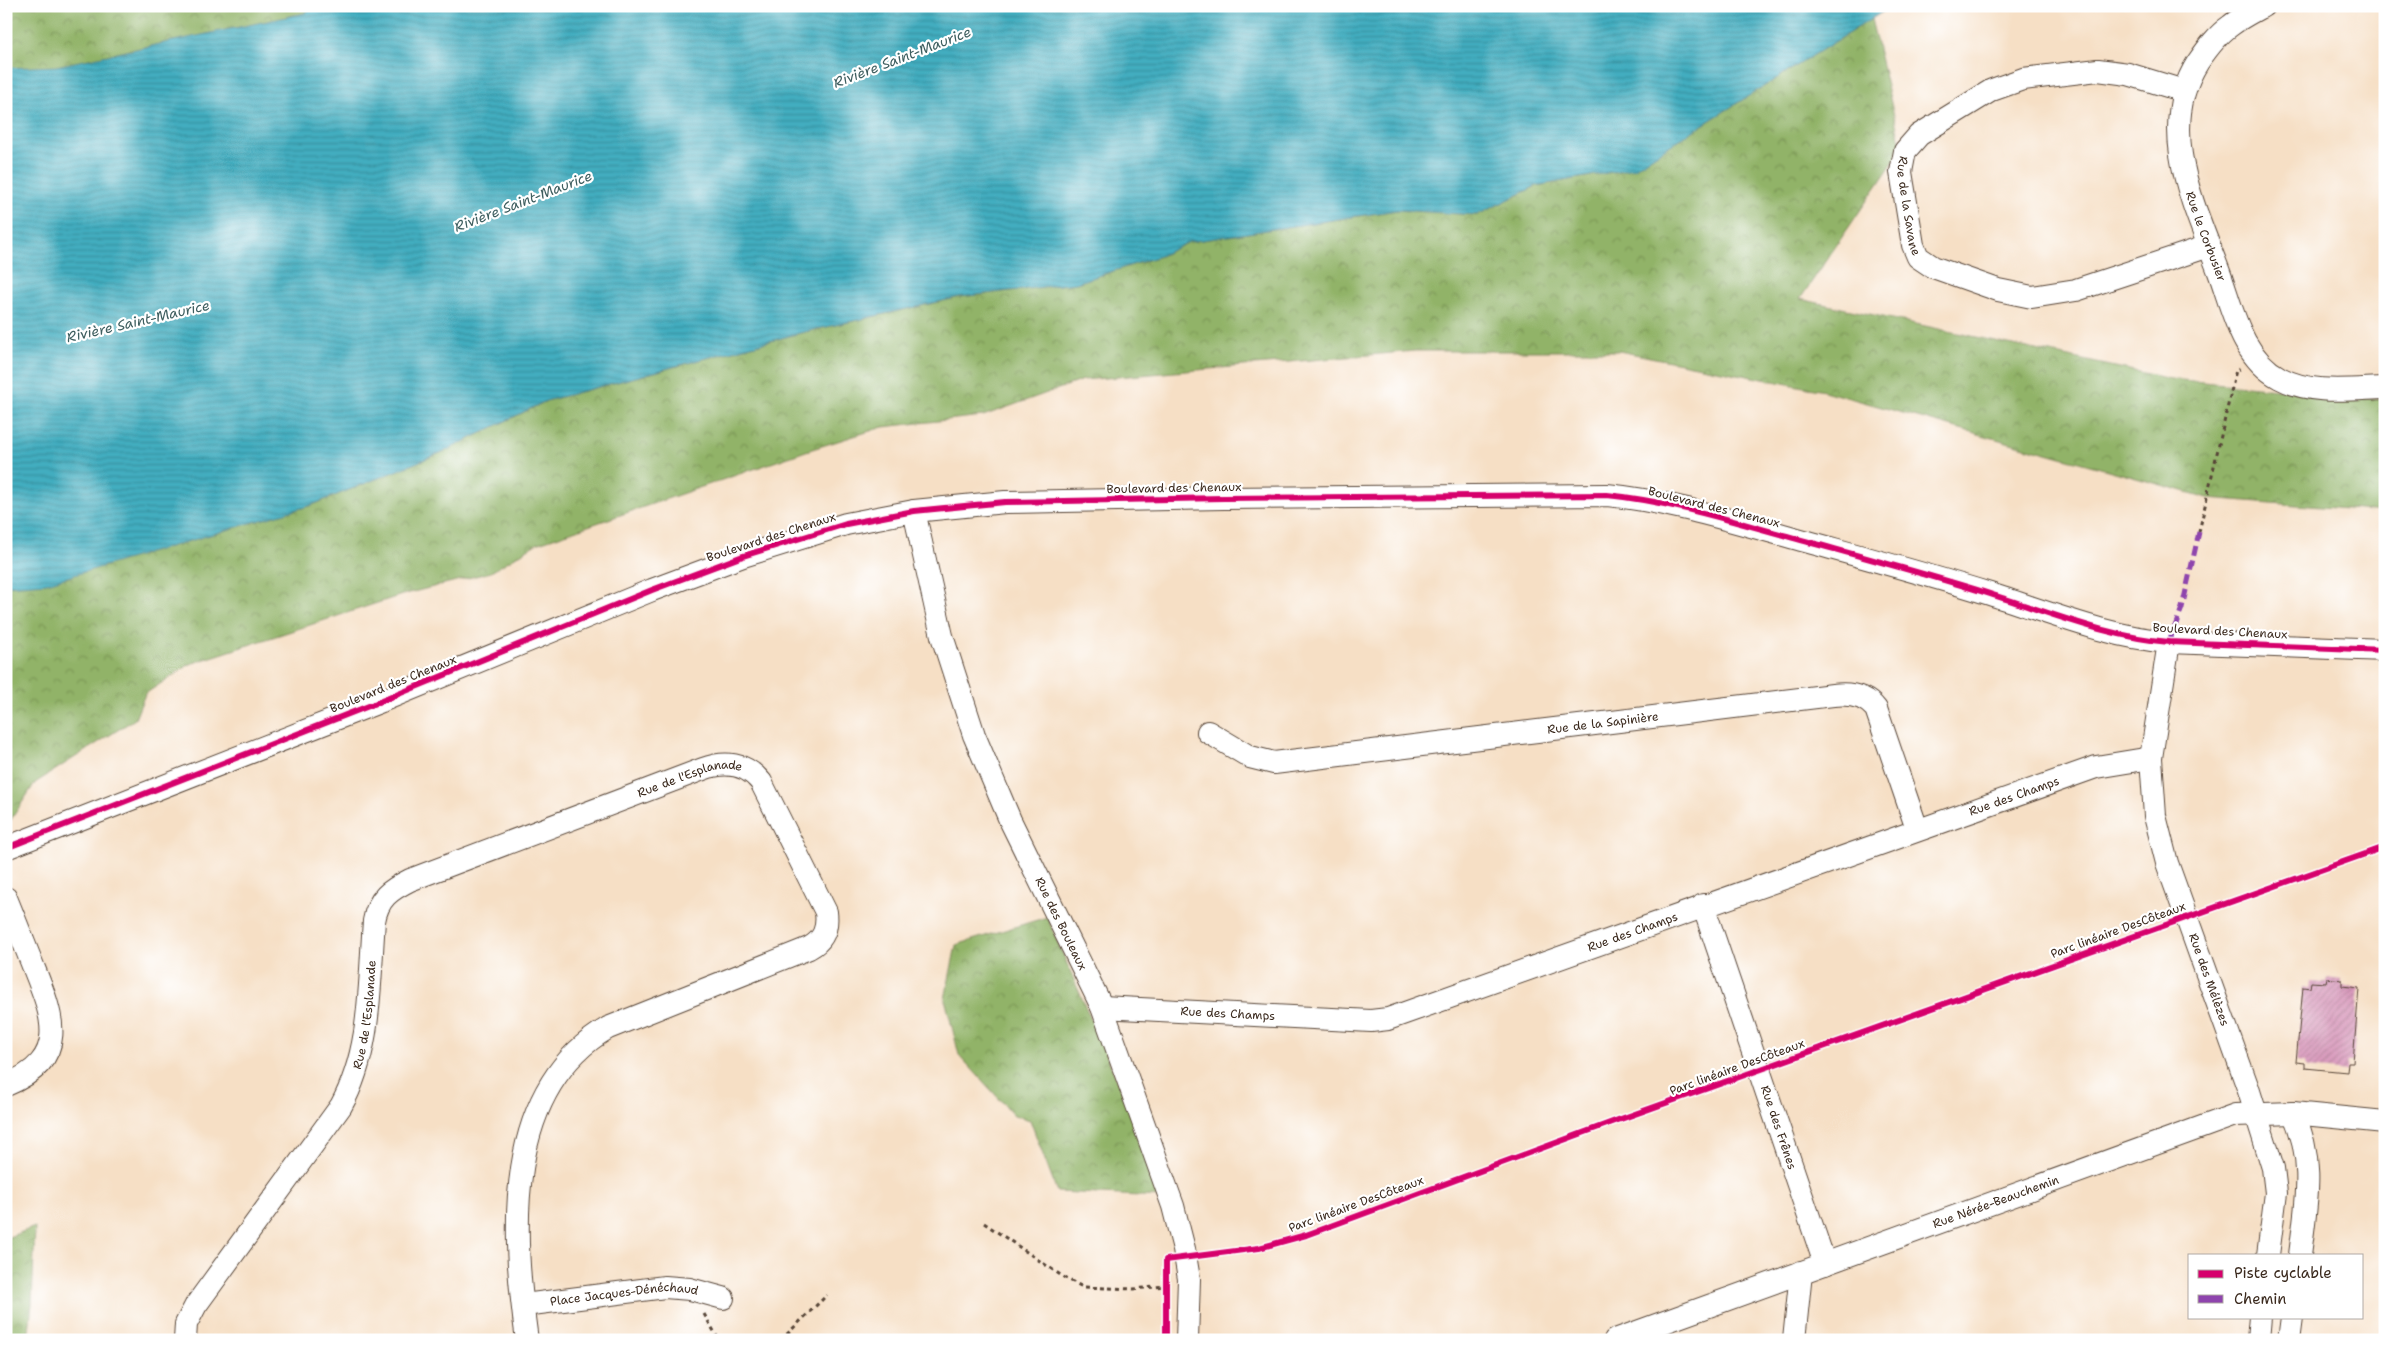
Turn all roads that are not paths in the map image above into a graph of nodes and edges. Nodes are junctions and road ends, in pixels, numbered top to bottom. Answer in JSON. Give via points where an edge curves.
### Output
{"nodes":[{"id":1,"x":2263,"y":6,"type":"edge"},
{"id":2,"x":2184,"y":91,"type":"junction"},
{"id":3,"x":2209,"y":246,"type":"junction"},
{"id":4,"x":2385,"y":388,"type":"edge"},
{"id":5,"x":914,"y":511,"type":"junction"},
{"id":6,"x":2169,"y":642,"type":"junction"},
{"id":7,"x":2385,"y":650,"type":"edge"},
{"id":8,"x":1208,"y":732,"type":"dead end"},
{"id":9,"x":2151,"y":758,"type":"junction"},
{"id":10,"x":1917,"y":829,"type":"junction"},
{"id":11,"x":6,"y":848,"type":"edge"},
{"id":12,"x":6,"y":898,"type":"edge"},
{"id":13,"x":1703,"y":905,"type":"junction"},
{"id":14,"x":1102,"y":1006,"type":"junction"},
{"id":15,"x":6,"y":1085,"type":"edge"},
{"id":16,"x":2257,"y":1112,"type":"junction"},
{"id":17,"x":2293,"y":1113,"type":"junction"},
{"id":18,"x":2385,"y":1122,"type":"edge"},
{"id":19,"x":2268,"y":1254,"type":"edge"},
{"id":20,"x":2300,"y":1254,"type":"edge"},
{"id":21,"x":1826,"y":1264,"type":"junction"},
{"id":22,"x":1801,"y":1272,"type":"junction"},
{"id":23,"x":722,"y":1298,"type":"dead end"},
{"id":24,"x":524,"y":1305,"type":"junction"},
{"id":25,"x":2260,"y":1318,"type":"edge"},
{"id":26,"x":2292,"y":1318,"type":"edge"},
{"id":27,"x":185,"y":1340,"type":"edge"},
{"id":28,"x":527,"y":1340,"type":"edge"},
{"id":29,"x":1187,"y":1340,"type":"edge"},
{"id":30,"x":1614,"y":1340,"type":"edge"},
{"id":31,"x":1794,"y":1340,"type":"edge"},
{"id":32,"x":2258,"y":1340,"type":"edge"},
{"id":33,"x":2289,"y":1340,"type":"edge"}],
"edges":[{"from":1,"to":2,"type":"street","name":"Rue le Corbusier","via":[[2229,26],[2212,42]]},
{"from":2,"to":3,"type":"street","name":"Rue le Corbusier","via":[[2179,112],[2180,151],[2187,183]]},
{"from":2,"to":3,"type":"street","name":"Rue de la Savane","via":[[2128,74],[2098,70],[2023,79],[1992,90],[1919,136],[1905,151],[1902,172],[1913,246],[1921,260],[1933,267],[1998,290],[2032,297],[2076,290]]},
{"from":3,"to":4,"type":"street","name":"Rue le Corbusier","via":[[2244,342],[2256,358],[2280,378],[2307,387],[2327,389]]},
{"from":5,"to":6,"type":"street","name":"Boulevard des Chenaux","via":[[1005,502],[1556,494],[1626,497],[1733,522],[1916,572],[2108,630]]},
{"from":5,"to":11,"type":"street","name":"Boulevard des Chenaux","via":[[846,524],[742,556]]},
{"from":5,"to":14,"type":"street","name":"Rue des Bouleaux","via":[[942,636],[974,735],[1010,820]]},
{"from":6,"to":7,"type":"street","name":"Boulevard des Chenaux"},
{"from":6,"to":9,"type":"street","name":"Rue des Mélèzes"},
{"from":8,"to":10,"type":"street","name":"Rue de la Sapinière","via":[[1250,757],[1274,764],[1852,695],[1876,708]]},
{"from":9,"to":10,"type":"street","name":"Rue des Champs","via":[[2096,767]]},
{"from":9,"to":16,"type":"street","name":"Rue des Mélèzes","via":[[2155,816],[2167,863]]},
{"from":10,"to":13,"type":"street","name":"Rue des Champs"},
{"from":12,"to":15,"type":"street","via":[[48,1002],[53,1026],[42,1059],[26,1075]]},
{"from":13,"to":14,"type":"street","name":"Rue des Champs","via":[[1380,1021]]},
{"from":13,"to":21,"type":"street","name":"Rue des Frênes"},
{"from":14,"to":29,"type":"street","name":"Rue des Bouleaux","via":[[1178,1224],[1188,1279]]},
{"from":16,"to":17,"type":"street","name":"Rue Nérée-Beauchemin"},
{"from":16,"to":19,"type":"street","name":"Rue des Mélèzes","via":[[2275,1182]]},
{"from":16,"to":21,"type":"street","name":"Rue Nérée-Beauchemin","via":[[2224,1118]]},
{"from":17,"to":18,"type":"street","name":"Rue Nérée-Beauchemin"},
{"from":17,"to":20,"type":"street","via":[[2303,1137],[2308,1168]]},
{"from":21,"to":22,"type":"street","name":"Rue Nérée-Beauchemin"},
{"from":22,"to":30,"type":"street","name":"Rue Nérée-Beauchemin"},
{"from":22,"to":31,"type":"street"},
{"from":23,"to":24,"type":"street","name":"Place Jacques-Dénéchaud","via":[[690,1288],[665,1286]]},
{"from":24,"to":27,"type":"street","name":"Rue de l'Esplanade","via":[[518,1224],[522,1171],[534,1121],[560,1069],[587,1040],[608,1028],[809,948],[823,936],[826,912],[761,782],[746,768],[726,764],[703,769],[410,880],[388,892],[376,910],[363,1053],[350,1090],[196,1305],[186,1324]]},
{"from":24,"to":28,"type":"street","name":"Rue de l'Esplanade"},
{"from":25,"to":32,"type":"street"},
{"from":26,"to":33,"type":"street"}]}
